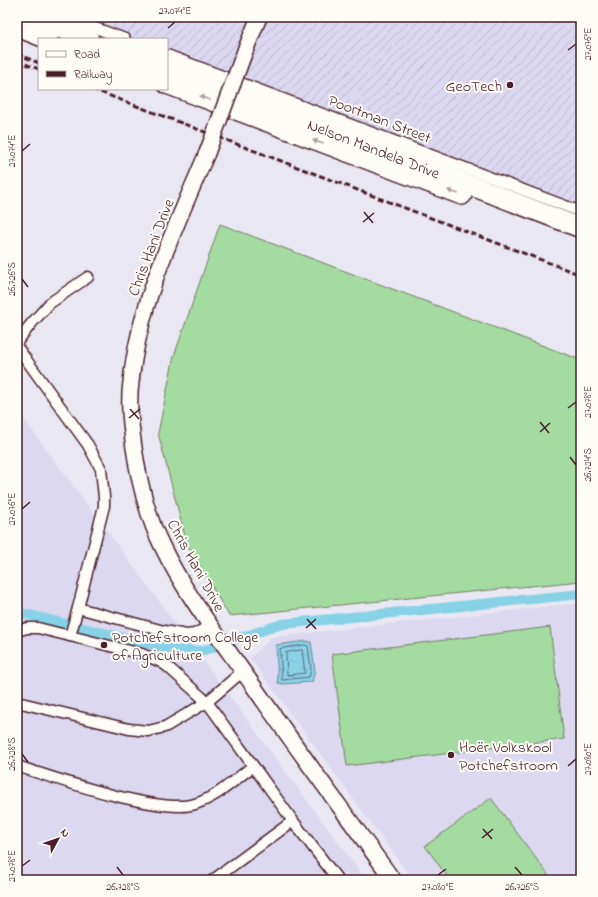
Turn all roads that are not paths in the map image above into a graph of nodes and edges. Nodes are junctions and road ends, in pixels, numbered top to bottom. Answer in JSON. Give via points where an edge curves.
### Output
{"nodes":[{"id":1,"x":29,"y":17,"type":"edge"},
{"id":2,"x":66,"y":17,"type":"edge"},
{"id":3,"x":259,"y":17,"type":"edge"},
{"id":4,"x":17,"y":27,"type":"edge"},
{"id":5,"x":45,"y":38,"type":"edge"},
{"id":6,"x":86,"y":38,"type":"edge"},
{"id":7,"x":122,"y":38,"type":"edge"},
{"id":8,"x":168,"y":55,"type":"edge"},
{"id":9,"x":168,"y":68,"type":"edge"},
{"id":10,"x":168,"y":84,"type":"edge"},
{"id":11,"x":581,"y":212,"type":"edge"},
{"id":12,"x":581,"y":228,"type":"edge"},
{"id":13,"x":581,"y":240,"type":"edge"},
{"id":14,"x":88,"y":277,"type":"dead end"},
{"id":15,"x":17,"y":342,"type":"edge"},
{"id":16,"x":17,"y":348,"type":"edge"},
{"id":17,"x":78,"y":608,"type":"junction"},
{"id":18,"x":209,"y":624,"type":"junction"},
{"id":19,"x":72,"y":629,"type":"junction"},
{"id":20,"x":17,"y":630,"type":"edge"},
{"id":21,"x":243,"y":671,"type":"junction"},
{"id":22,"x":17,"y":702,"type":"edge"},
{"id":23,"x":207,"y":702,"type":"junction"},
{"id":24,"x":17,"y":766,"type":"edge"},
{"id":25,"x":253,"y":766,"type":"junction"},
{"id":26,"x":293,"y":821,"type":"junction"},
{"id":27,"x":213,"y":880,"type":"edge"},
{"id":28,"x":338,"y":880,"type":"edge"},
{"id":29,"x":393,"y":880,"type":"edge"}],
"edges":[{"from":1,"to":6,"type":"highway"},
{"from":2,"to":7,"type":"street"},
{"from":3,"to":18,"type":"street","name":"Chris Hani Drive","bridge":true,"via":[[148,303],[130,384],[130,423],[140,483],[150,517],[162,546]]},
{"from":4,"to":5,"type":"highway"},
{"from":8,"to":11,"type":"street","name":"Poortman Street"},
{"from":9,"to":12,"type":"highway","name":"Nelson Mandela Drive"},
{"from":13,"to":10,"type":"highway","name":"Nelson Mandela Drive","one_way":true},
{"from":14,"to":15,"type":"street","via":[[50,303]]},
{"from":16,"to":17,"type":"street","via":[[88,445],[96,458],[103,479],[104,506]]},
{"from":17,"to":18,"type":"street","via":[[186,635],[195,634]]},
{"from":17,"to":19,"type":"street"},
{"from":18,"to":21,"type":"street","name":"Chris Hani Drive"},
{"from":19,"to":20,"type":"street"},
{"from":19,"to":23,"type":"street","via":[[161,662]]},
{"from":21,"to":23,"type":"street"},
{"from":21,"to":29,"type":"street","name":"Chris Hani Drive","via":[[300,754]]},
{"from":22,"to":23,"type":"street","via":[[139,731],[157,730]]},
{"from":23,"to":25,"type":"street"},
{"from":24,"to":25,"type":"street","via":[[145,802],[179,806],[193,805],[206,800]]},
{"from":25,"to":26,"type":"street"},
{"from":26,"to":27,"type":"street"},
{"from":26,"to":28,"type":"street"}]}
